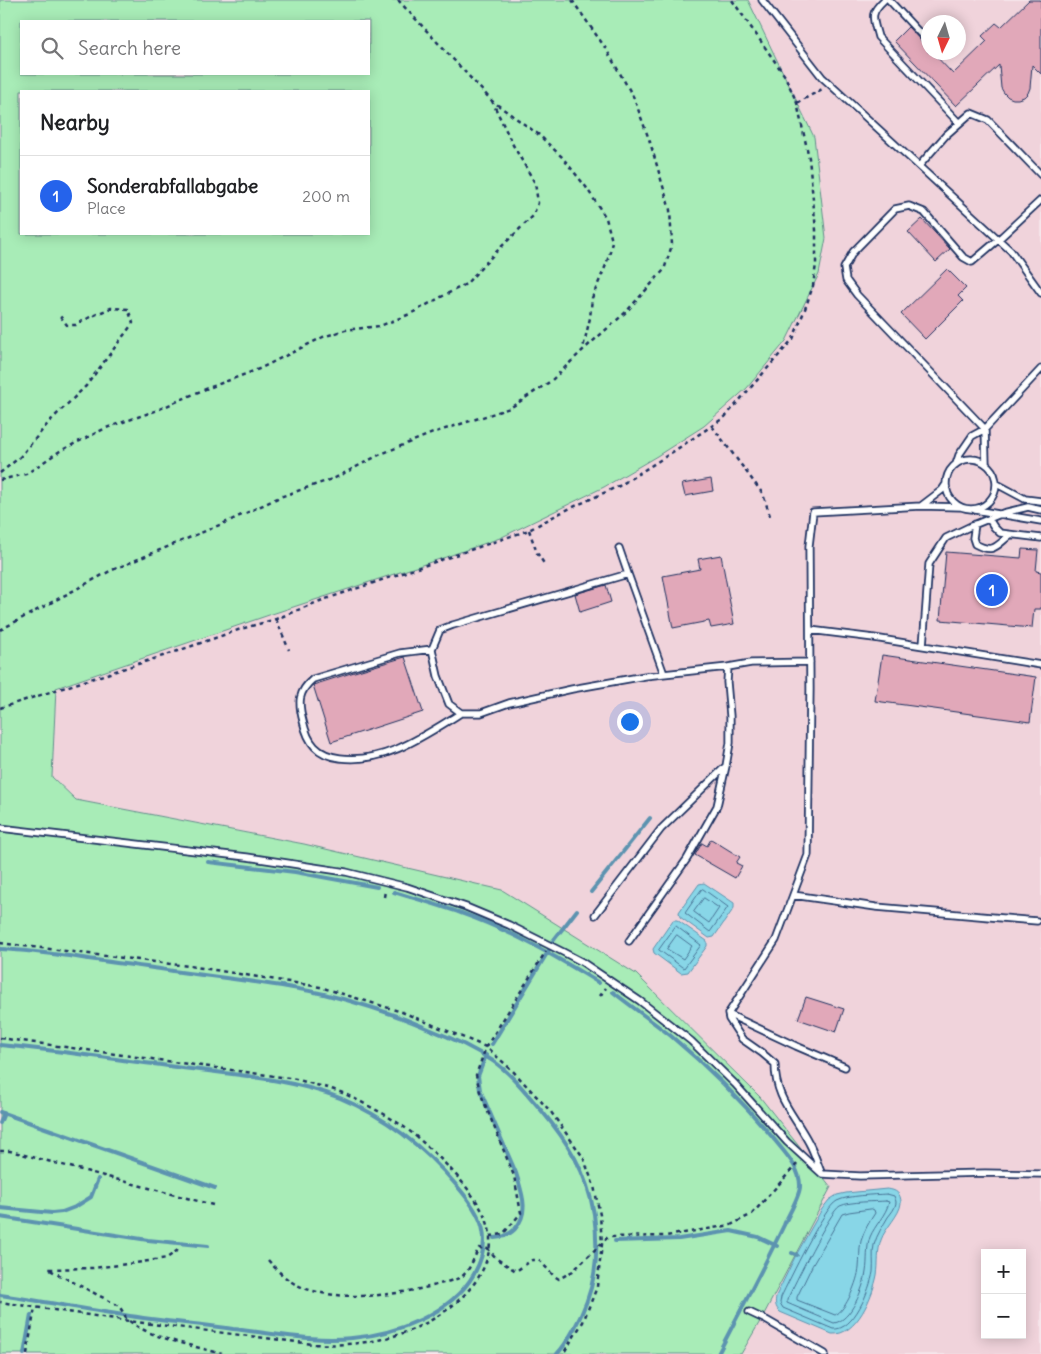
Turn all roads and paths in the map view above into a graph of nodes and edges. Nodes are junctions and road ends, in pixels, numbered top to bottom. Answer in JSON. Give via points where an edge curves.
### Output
{"nodes":[{"id":1,"x":398,"y":0,"type":"edge"},
{"id":2,"x":572,"y":0,"type":"edge"},
{"id":3,"x":732,"y":0,"type":"edge"},
{"id":4,"x":762,"y":0,"type":"edge"},
{"id":5,"x":884,"y":0,"type":"edge"},
{"id":6,"x":889,"y":0,"type":"edge"},
{"id":7,"x":921,"y":34,"type":"edge"},
{"id":8,"x":832,"y":86,"type":"junction"},
{"id":9,"x":492,"y":101,"type":"junction"},
{"id":10,"x":797,"y":103,"type":"junction"},
{"id":11,"x":959,"y":123,"type":"junction"},
{"id":12,"x":919,"y":166,"type":"junction"},
{"id":13,"x":1041,"y":175,"type":"edge"},
{"id":14,"x":1041,"y":200,"type":"edge"},
{"id":15,"x":999,"y":239,"type":"junction"},
{"id":16,"x":1041,"y":293,"type":"edge"},
{"id":17,"x":60,"y":316,"type":"dead end"},
{"id":18,"x":583,"y":350,"type":"junction"},
{"id":19,"x":1041,"y":369,"type":"edge"},
{"id":20,"x":712,"y":426,"type":"junction"},
{"id":21,"x":985,"y":429,"type":"junction"},
{"id":22,"x":986,"y":463,"type":"junction"},
{"id":23,"x":956,"y":464,"type":"junction"},
{"id":24,"x":0,"y":473,"type":"edge"},
{"id":25,"x":0,"y":480,"type":"edge"},
{"id":26,"x":946,"y":484,"type":"junction"},
{"id":27,"x":997,"y":484,"type":"junction"},
{"id":28,"x":1041,"y":501,"type":"edge"},
{"id":29,"x":921,"y":506,"type":"junction"},
{"id":30,"x":961,"y":507,"type":"junction"},
{"id":31,"x":971,"y":509,"type":"junction"},
{"id":32,"x":1041,"y":510,"type":"edge"},
{"id":33,"x":1003,"y":513,"type":"junction"},
{"id":34,"x":770,"y":516,"type":"dead end"},
{"id":35,"x":989,"y":519,"type":"junction"},
{"id":36,"x":1041,"y":521,"type":"edge"},
{"id":37,"x":975,"y":524,"type":"junction"},
{"id":38,"x":529,"y":530,"type":"junction"},
{"id":39,"x":1010,"y":535,"type":"junction"},
{"id":40,"x":1041,"y":538,"type":"edge"},
{"id":41,"x":618,"y":548,"type":"dead end"},
{"id":42,"x":545,"y":565,"type":"dead end"},
{"id":43,"x":628,"y":574,"type":"junction"},
{"id":44,"x":276,"y":619,"type":"junction"},
{"id":45,"x":0,"y":630,"type":"edge"},
{"id":46,"x":810,"y":630,"type":"junction"},
{"id":47,"x":923,"y":646,"type":"junction"},
{"id":48,"x":432,"y":649,"type":"junction"},
{"id":49,"x":289,"y":650,"type":"dead end"},
{"id":50,"x":810,"y":662,"type":"junction"},
{"id":51,"x":1041,"y":665,"type":"edge"},
{"id":52,"x":728,"y":667,"type":"junction"},
{"id":53,"x":664,"y":674,"type":"junction"},
{"id":54,"x":0,"y":708,"type":"edge"},
{"id":55,"x":461,"y":713,"type":"junction"},
{"id":56,"x":726,"y":766,"type":"junction"},
{"id":57,"x":0,"y":828,"type":"edge"},
{"id":58,"x":793,"y":895,"type":"junction"},
{"id":59,"x":596,"y":915,"type":"dead end"},
{"id":60,"x":1037,"y":921,"type":"dead end"},
{"id":61,"x":629,"y":942,"type":"dead end"},
{"id":62,"x":0,"y":943,"type":"edge"},
{"id":63,"x":550,"y":945,"type":"junction"},
{"id":64,"x":728,"y":1014,"type":"junction"},
{"id":65,"x":0,"y":1038,"type":"edge"},
{"id":66,"x":486,"y":1047,"type":"junction"},
{"id":67,"x":845,"y":1067,"type":"dead end"},
{"id":68,"x":0,"y":1151,"type":"edge"},
{"id":69,"x":803,"y":1157,"type":"junction"},
{"id":70,"x":822,"y":1174,"type":"junction"},
{"id":71,"x":1041,"y":1174,"type":"edge"},
{"id":72,"x":213,"y":1205,"type":"dead end"},
{"id":73,"x":490,"y":1236,"type":"junction"},
{"id":74,"x":602,"y":1244,"type":"junction"},
{"id":75,"x":485,"y":1248,"type":"junction"},
{"id":76,"x":178,"y":1250,"type":"dead end"},
{"id":77,"x":268,"y":1260,"type":"dead end"},
{"id":78,"x":0,"y":1302,"type":"edge"},
{"id":79,"x":35,"y":1307,"type":"junction"},
{"id":80,"x":749,"y":1312,"type":"dead end"},
{"id":81,"x":129,"y":1321,"type":"junction"},
{"id":82,"x":28,"y":1354,"type":"edge"},
{"id":83,"x":222,"y":1354,"type":"edge"},
{"id":84,"x":563,"y":1354,"type":"edge"},
{"id":85,"x":825,"y":1354,"type":"edge"}],
"edges":[{"from":1,"to":9,"type":"path"},
{"from":2,"to":18,"type":"path","via":[[606,49],[634,98],[670,210],[672,246],[664,270],[626,312]]},
{"from":3,"to":10,"type":"path","via":[[784,76]]},
{"from":4,"to":8,"type":"lane"},
{"from":5,"to":11,"type":"lane","via":[[875,9],[873,18],[878,37]]},
{"from":6,"to":7,"type":"lane"},
{"from":8,"to":10,"type":"path"},
{"from":8,"to":12,"type":"lane"},
{"from":9,"to":18,"type":"path","via":[[538,134],[562,157],[606,218],[612,241],[592,298]]},
{"from":9,"to":25,"type":"path","via":[[535,184],[538,203],[533,216],[466,284],[410,314],[380,326],[345,330],[323,337],[259,369],[106,428],[60,451],[26,474]]},
{"from":10,"to":20,"type":"path","via":[[809,158],[816,230],[814,286],[793,339],[725,417]]},
{"from":11,"to":12,"type":"lane"},
{"from":11,"to":13,"type":"lane","via":[[971,113],[988,120]]},
{"from":12,"to":15,"type":"lane"},
{"from":14,"to":15,"type":"lane"},
{"from":15,"to":16,"type":"lane"},
{"from":15,"to":21,"type":"lane","via":[[972,262],[963,257],[924,212],[909,206],[895,209],[853,252],[844,268],[846,280],[857,295]]},
{"from":17,"to":24,"type":"path","via":[[67,325],[76,325],[111,308],[128,309],[133,323],[86,386],[20,457]]},
{"from":18,"to":45,"type":"path","via":[[551,381],[510,408],[381,454],[335,478],[280,497],[110,571]]},
{"from":19,"to":21,"type":"lane"},
{"from":20,"to":34,"type":"path","via":[[763,494]]},
{"from":20,"to":38,"type":"path","via":[[618,486]]},
{"from":21,"to":22,"type":"lane"},
{"from":21,"to":23,"type":"lane","via":[[972,436]]},
{"from":22,"to":23,"type":"lane","via":[[971,459]]},
{"from":22,"to":27,"type":"lane","via":[[992,469]]},
{"from":23,"to":26,"type":"lane","via":[[947,476]]},
{"from":26,"to":29,"type":"lane"},
{"from":26,"to":30,"type":"lane","via":[[950,498]]},
{"from":27,"to":28,"type":"lane","via":[[1026,499]]},
{"from":27,"to":31,"type":"lane","via":[[996,492],[986,505]]},
{"from":29,"to":30,"type":"lane"},
{"from":29,"to":46,"type":"lane","via":[[813,512],[809,546]]},
{"from":30,"to":31,"type":"lane"},
{"from":31,"to":33,"type":"lane"},
{"from":32,"to":33,"type":"lane","via":[[1028,508]]},
{"from":33,"to":35,"type":"lane"},
{"from":33,"to":36,"type":"lane"},
{"from":35,"to":37,"type":"lane"},
{"from":35,"to":39,"type":"lane","via":[[1000,533]]},
{"from":37,"to":39,"type":"lane","via":[[973,538],[975,544],[982,548],[998,546]]},
{"from":37,"to":47,"type":"lane","via":[[946,538],[929,564]]},
{"from":38,"to":42,"type":"path"},
{"from":38,"to":44,"type":"path"},
{"from":39,"to":40,"type":"lane"},
{"from":41,"to":43,"type":"lane"},
{"from":43,"to":48,"type":"lane","via":[[453,625],[440,630]]},
{"from":43,"to":53,"type":"lane"},
{"from":44,"to":49,"type":"path"},
{"from":44,"to":54,"type":"path"},
{"from":46,"to":47,"type":"lane"},
{"from":46,"to":50,"type":"lane"},
{"from":47,"to":51,"type":"lane"},
{"from":48,"to":55,"type":"lane","via":[[449,704]]},
{"from":48,"to":55,"type":"lane","via":[[400,653],[313,679],[302,691],[300,699],[307,734],[320,752],[346,759],[363,758],[381,755],[417,740]]},
{"from":50,"to":52,"type":"lane","via":[[751,663]]},
{"from":50,"to":58,"type":"lane","via":[[808,855]]},
{"from":52,"to":53,"type":"lane"},
{"from":52,"to":56,"type":"lane","via":[[730,743]]},
{"from":53,"to":55,"type":"lane","via":[[572,689],[509,703],[481,713]]},
{"from":56,"to":59,"type":"lane","via":[[661,829]]},
{"from":56,"to":61,"type":"lane","via":[[717,806],[687,860]]},
{"from":57,"to":63,"type":"lane","via":[[346,872],[407,887],[466,907]]},
{"from":58,"to":60,"type":"lane","via":[[876,907]]},
{"from":58,"to":64,"type":"lane","via":[[776,940]]},
{"from":62,"to":66,"type":"path","via":[[196,967],[320,987],[402,1012]]},
{"from":63,"to":66,"type":"path"},
{"from":63,"to":69,"type":"lane","via":[[626,991],[691,1042]]},
{"from":64,"to":67,"type":"lane"},
{"from":64,"to":70,"type":"lane","via":[[742,1039],[775,1064],[778,1090],[809,1142]]},
{"from":65,"to":73,"type":"path","via":[[296,1079],[342,1093],[384,1114],[434,1153],[476,1200]]},
{"from":66,"to":73,"type":"path","via":[[476,1075],[514,1176],[520,1213],[503,1234]]},
{"from":66,"to":74,"type":"path","via":[[551,1112],[583,1157],[594,1186]]},
{"from":68,"to":72,"type":"path","via":[[10,1150]]},
{"from":69,"to":70,"type":"lane"},
{"from":69,"to":74,"type":"path","via":[[752,1214],[731,1225],[666,1236],[608,1237]]},
{"from":70,"to":71,"type":"lane"},
{"from":73,"to":75,"type":"path"},
{"from":74,"to":75,"type":"path","via":[[573,1271],[559,1279],[539,1260],[532,1260],[513,1270]]},
{"from":74,"to":84,"type":"path","via":[[597,1288],[583,1322]]},
{"from":75,"to":77,"type":"path","via":[[479,1248],[461,1277],[427,1288],[372,1295],[310,1290],[286,1278]]},
{"from":75,"to":81,"type":"path","via":[[483,1270],[462,1299],[415,1329],[370,1342],[331,1346]]},
{"from":76,"to":81,"type":"path","via":[[167,1258],[136,1263],[48,1269],[119,1306]]},
{"from":78,"to":79,"type":"path"},
{"from":79,"to":81,"type":"path"},
{"from":79,"to":82,"type":"path"},
{"from":80,"to":85,"type":"lane"},
{"from":81,"to":83,"type":"path","via":[[145,1332]]}]}
